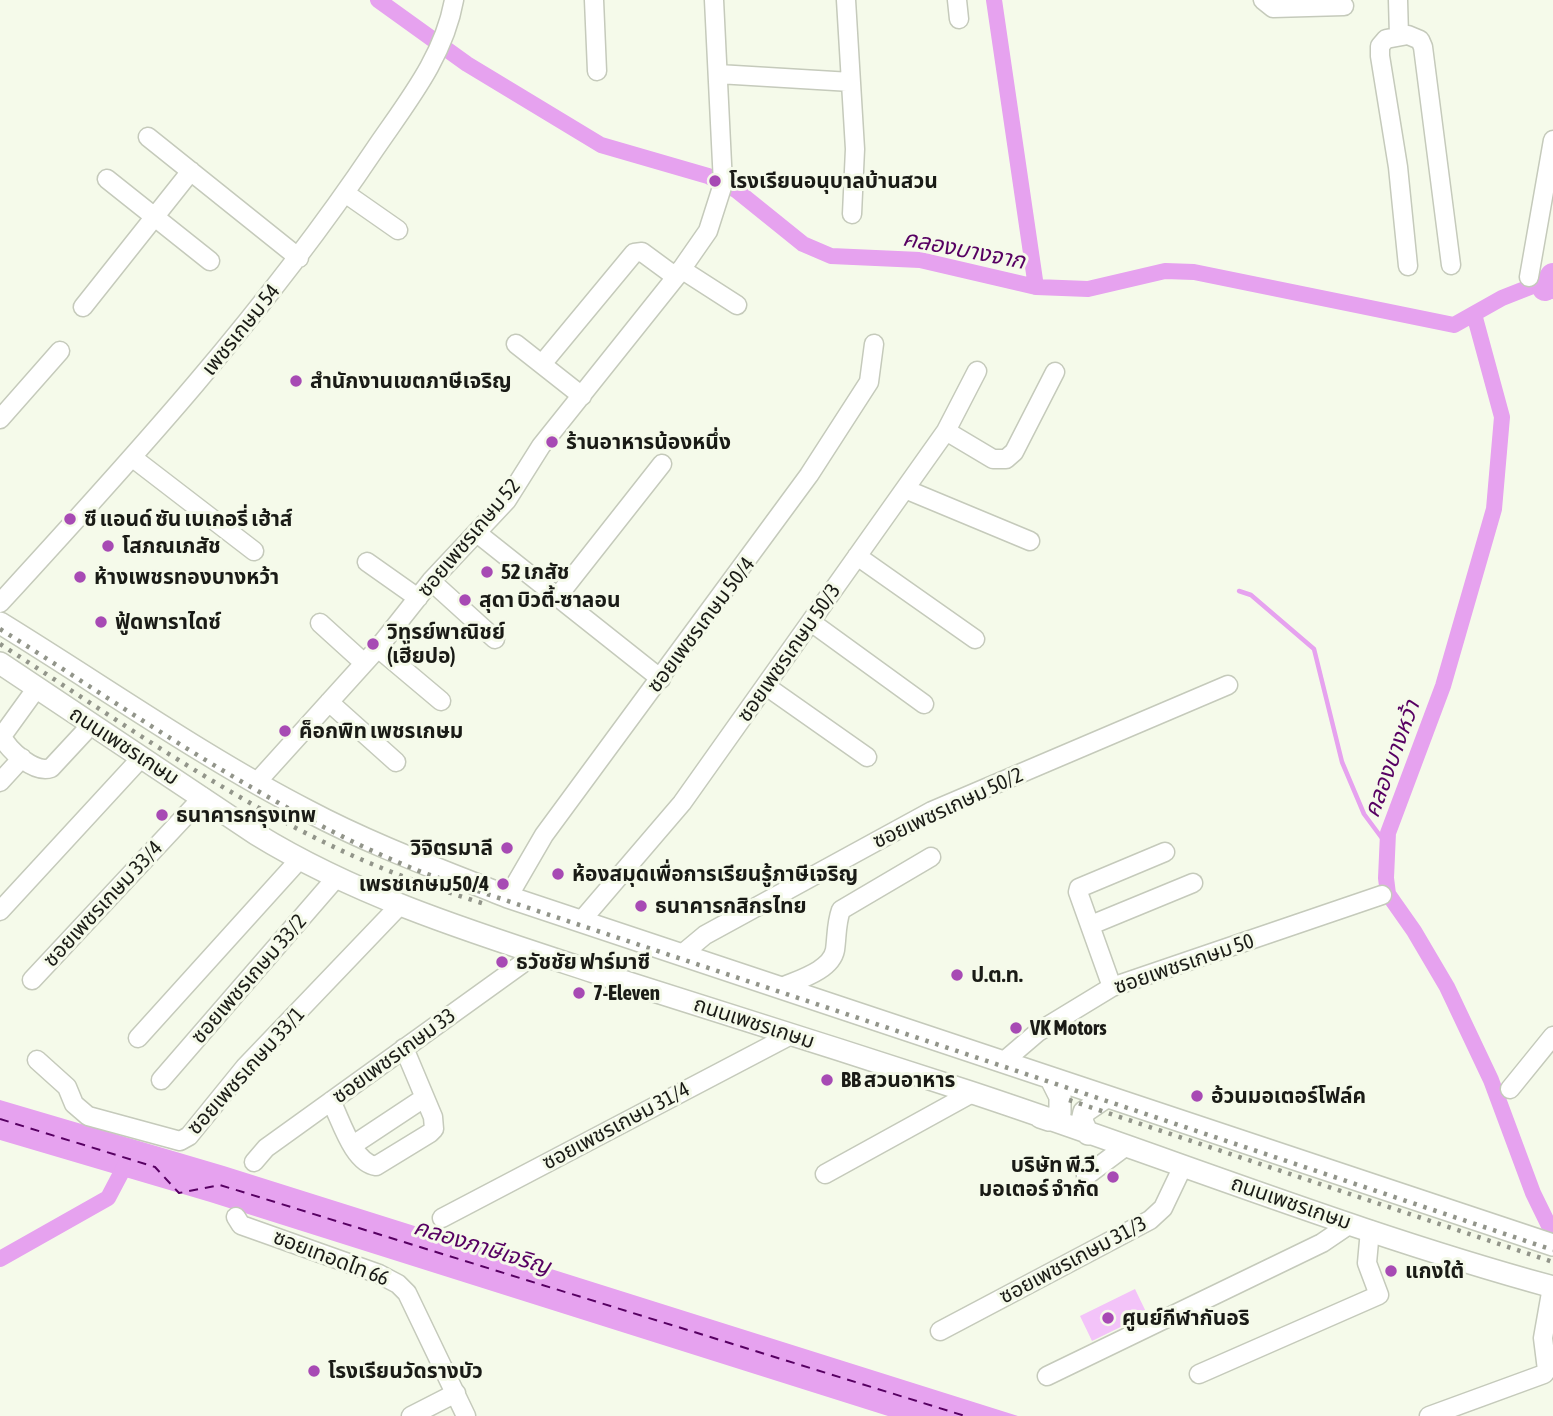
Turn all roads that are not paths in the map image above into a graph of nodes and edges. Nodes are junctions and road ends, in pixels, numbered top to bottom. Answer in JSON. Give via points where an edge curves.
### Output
{"nodes":[{"id":1,"x":454,"y":0,"type":"edge"},
{"id":2,"x":594,"y":0,"type":"edge"},
{"id":3,"x":714,"y":0,"type":"edge"},
{"id":4,"x":846,"y":0,"type":"edge"},
{"id":5,"x":957,"y":0,"type":"edge"},
{"id":6,"x":1263,"y":0,"type":"edge"},
{"id":7,"x":1398,"y":0,"type":"edge"},
{"id":8,"x":1344,"y":6,"type":"dead end"},
{"id":9,"x":959,"y":19,"type":"dead end"},
{"id":10,"x":1399,"y":36,"type":"junction"},
{"id":11,"x":597,"y":71,"type":"dead end"},
{"id":12,"x":718,"y":74,"type":"junction"},
{"id":13,"x":851,"y":82,"type":"junction"},
{"id":14,"x":148,"y":137,"type":"dead end"},
{"id":15,"x":1553,"y":140,"type":"edge"},
{"id":16,"x":191,"y":171,"type":"junction"},
{"id":17,"x":107,"y":179,"type":"dead end"},
{"id":18,"x":345,"y":194,"type":"junction"},
{"id":19,"x":852,"y":214,"type":"dead end"},
{"id":20,"x":155,"y":217,"type":"junction"},
{"id":21,"x":398,"y":230,"type":"dead end"},
{"id":22,"x":299,"y":258,"type":"junction"},
{"id":23,"x":210,"y":261,"type":"dead end"},
{"id":24,"x":1451,"y":265,"type":"dead end"},
{"id":25,"x":1408,"y":266,"type":"dead end"},
{"id":26,"x":679,"y":273,"type":"junction"},
{"id":27,"x":1529,"y":277,"type":"dead end"},
{"id":28,"x":737,"y":305,"type":"dead end"},
{"id":29,"x":83,"y":307,"type":"dead end"},
{"id":30,"x":516,"y":344,"type":"dead end"},
{"id":31,"x":874,"y":344,"type":"dead end"},
{"id":32,"x":60,"y":351,"type":"dead end"},
{"id":33,"x":542,"y":364,"type":"junction"},
{"id":34,"x":977,"y":371,"type":"dead end"},
{"id":35,"x":1055,"y":372,"type":"dead end"},
{"id":36,"x":582,"y":396,"type":"junction"},
{"id":37,"x":0,"y":419,"type":"edge"},
{"id":38,"x":946,"y":431,"type":"junction"},
{"id":39,"x":133,"y":458,"type":"junction"},
{"id":40,"x":662,"y":464,"type":"dead end"},
{"id":41,"x":905,"y":489,"type":"junction"},
{"id":42,"x":477,"y":533,"type":"junction"},
{"id":43,"x":1030,"y":541,"type":"dead end"},
{"id":44,"x":254,"y":551,"type":"dead end"},
{"id":45,"x":857,"y":556,"type":"junction"},
{"id":46,"x":367,"y":562,"type":"dead end"},
{"id":47,"x":431,"y":581,"type":"junction"},
{"id":48,"x":558,"y":596,"type":"junction"},
{"id":49,"x":418,"y":598,"type":"junction"},
{"id":50,"x":0,"y":603,"type":"edge"},
{"id":51,"x":811,"y":622,"type":"junction"},
{"id":52,"x":0,"y":623,"type":"edge"},
{"id":53,"x":320,"y":623,"type":"dead end"},
{"id":54,"x":495,"y":639,"type":"dead end"},
{"id":55,"x":975,"y":639,"type":"dead end"},
{"id":56,"x":378,"y":648,"type":"junction"},
{"id":57,"x":363,"y":662,"type":"junction"},
{"id":58,"x":0,"y":663,"type":"edge"},
{"id":59,"x":661,"y":679,"type":"junction"},
{"id":60,"x":1228,"y":685,"type":"dead end"},
{"id":61,"x":766,"y":686,"type":"junction"},
{"id":62,"x":36,"y":689,"type":"junction"},
{"id":63,"x":441,"y":701,"type":"dead end"},
{"id":64,"x":329,"y":702,"type":"junction"},
{"id":65,"x":924,"y":704,"type":"dead end"},
{"id":66,"x":90,"y":726,"type":"junction"},
{"id":67,"x":867,"y":757,"type":"dead end"},
{"id":68,"x":22,"y":758,"type":"junction"},
{"id":69,"x":141,"y":758,"type":"junction"},
{"id":70,"x":396,"y":762,"type":"dead end"},
{"id":71,"x":0,"y":782,"type":"edge"},
{"id":72,"x":256,"y":783,"type":"junction"},
{"id":73,"x":203,"y":797,"type":"junction"},
{"id":74,"x":1165,"y":852,"type":"dead end"},
{"id":75,"x":931,"y":857,"type":"dead end"},
{"id":76,"x":299,"y":860,"type":"junction"},
{"id":77,"x":336,"y":878,"type":"junction"},
{"id":78,"x":1193,"y":883,"type":"dead end"},
{"id":79,"x":1382,"y":895,"type":"dead end"},
{"id":80,"x":509,"y":897,"type":"junction"},
{"id":81,"x":400,"y":905,"type":"junction"},
{"id":82,"x":0,"y":911,"type":"edge"},
{"id":83,"x":581,"y":921,"type":"junction"},
{"id":84,"x":1091,"y":925,"type":"junction"},
{"id":85,"x":537,"y":953,"type":"junction"},
{"id":86,"x":681,"y":955,"type":"junction"},
{"id":87,"x":32,"y":980,"type":"dead end"},
{"id":88,"x":1112,"y":987,"type":"junction"},
{"id":89,"x":780,"y":988,"type":"junction"},
{"id":90,"x":790,"y":1035,"type":"junction"},
{"id":91,"x":1553,"y":1036,"type":"edge"},
{"id":92,"x":138,"y":1038,"type":"dead end"},
{"id":93,"x":404,"y":1048,"type":"junction"},
{"id":94,"x":37,"y":1060,"type":"dead end"},
{"id":95,"x":1003,"y":1062,"type":"junction"},
{"id":96,"x":1051,"y":1079,"type":"junction"},
{"id":97,"x":161,"y":1080,"type":"dead end"},
{"id":98,"x":1510,"y":1089,"type":"dead end"},
{"id":99,"x":972,"y":1093,"type":"junction"},
{"id":100,"x":1106,"y":1097,"type":"junction"},
{"id":101,"x":424,"y":1098,"type":"junction"},
{"id":102,"x":331,"y":1101,"type":"junction"},
{"id":103,"x":1040,"y":1117,"type":"junction"},
{"id":104,"x":1088,"y":1134,"type":"junction"},
{"id":105,"x":353,"y":1145,"type":"junction"},
{"id":106,"x":1126,"y":1146,"type":"junction"},
{"id":107,"x":254,"y":1162,"type":"dead end"},
{"id":108,"x":1184,"y":1166,"type":"junction"},
{"id":109,"x":825,"y":1174,"type":"dead end"},
{"id":110,"x":1086,"y":1176,"type":"dead end"},
{"id":111,"x":442,"y":1218,"type":"dead end"},
{"id":112,"x":239,"y":1221,"type":"dead end"},
{"id":113,"x":1360,"y":1227,"type":"junction"},
{"id":114,"x":1553,"y":1245,"type":"edge"},
{"id":115,"x":1553,"y":1287,"type":"edge"},
{"id":116,"x":940,"y":1331,"type":"dead end"},
{"id":117,"x":1199,"y":1374,"type":"dead end"},
{"id":118,"x":1047,"y":1376,"type":"dead end"},
{"id":119,"x":456,"y":1393,"type":"junction"},
{"id":120,"x":411,"y":1416,"type":"edge"},
{"id":121,"x":466,"y":1416,"type":"edge"},
{"id":122,"x":1429,"y":1416,"type":"edge"}],
"edges":[{"from":1,"to":18,"type":"street","name":"เพชรเกษม 54","via":[[448,30],[428,70]]},
{"from":2,"to":11,"type":"street"},
{"from":3,"to":12,"type":"street","name":"ซอยเพชรเกษม 52"},
{"from":4,"to":13,"type":"street"},
{"from":5,"to":9,"type":"street"},
{"from":6,"to":8,"type":"street","via":[[1273,8]]},
{"from":7,"to":10,"type":"street"},
{"from":10,"to":24,"type":"street","via":[[1414,36],[1423,47]]},
{"from":10,"to":25,"type":"street","via":[[1382,42],[1380,56]]},
{"from":12,"to":13,"type":"street"},
{"from":12,"to":26,"type":"street","name":"ซอยเพชรเกษม 52","via":[[723,184],[708,231]]},
{"from":13,"to":19,"type":"street"},
{"from":14,"to":16,"type":"street"},
{"from":15,"to":27,"type":"street"},
{"from":16,"to":20,"type":"street"},
{"from":16,"to":22,"type":"street"},
{"from":17,"to":20,"type":"street"},
{"from":18,"to":21,"type":"street"},
{"from":18,"to":22,"type":"street","name":"เพชรเกษม 54"},
{"from":20,"to":23,"type":"street"},
{"from":20,"to":29,"type":"street"},
{"from":22,"to":39,"type":"street","name":"เพชรเกษม 54"},
{"from":26,"to":28,"type":"street"},
{"from":26,"to":33,"type":"street","via":[[642,252],[634,253]]},
{"from":26,"to":36,"type":"street","name":"ซอยเพชรเกษม 52"},
{"from":30,"to":33,"type":"street"},
{"from":31,"to":59,"type":"street","name":"ซอยเพชรเกษม 50/4","via":[[869,382],[809,475]]},
{"from":32,"to":37,"type":"street"},
{"from":33,"to":36,"type":"street"},
{"from":34,"to":38,"type":"street","name":"ซอยเพชรเกษม 50/3"},
{"from":35,"to":38,"type":"street","via":[[1014,452],[1006,459],[993,459]]},
{"from":36,"to":42,"type":"street","name":"ซอยเพชรเกษม 52","via":[[541,446],[507,500]]},
{"from":38,"to":41,"type":"street","name":"ซอยเพชรเกษม 50/3"},
{"from":39,"to":44,"type":"street"},
{"from":39,"to":50,"type":"street","name":"เพชรเกษม 54"},
{"from":40,"to":48,"type":"street"},
{"from":41,"to":43,"type":"street"},
{"from":41,"to":45,"type":"street","name":"ซอยเพชรเกษม 50/3"},
{"from":42,"to":47,"type":"street","name":"ซอยเพชรเกษม 52"},
{"from":42,"to":48,"type":"street"},
{"from":45,"to":51,"type":"street","name":"ซอยเพชรเกษม 50/3"},
{"from":45,"to":55,"type":"street"},
{"from":46,"to":49,"type":"street"},
{"from":47,"to":49,"type":"street","name":"ซอยเพชรเกษม 52"},
{"from":47,"to":54,"type":"street"},
{"from":48,"to":59,"type":"street"},
{"from":49,"to":56,"type":"street","name":"ซอยเพชรเกษม 52"},
{"from":51,"to":61,"type":"street","name":"ซอยเพชรเกษม 50/3"},
{"from":51,"to":65,"type":"street"},
{"from":52,"to":72,"type":"main road","name":"ถนนเพชรเกษม"},
{"from":53,"to":57,"type":"street"},
{"from":56,"to":57,"type":"street","name":"ซอยเพชรเกษม 52"},
{"from":56,"to":63,"type":"street"},
{"from":57,"to":64,"type":"street","name":"ซอยเพชรเกษม 52"},
{"from":58,"to":62,"type":"main road","name":"ถนนเพชรเกษม"},
{"from":59,"to":80,"type":"street","name":"ซอยเพชรเกษม 50/4","via":[[544,835]]},
{"from":60,"to":86,"type":"street","name":"ซอยเพชรเกษม 50/2","via":[[932,811],[705,935]]},
{"from":61,"to":67,"type":"street"},
{"from":61,"to":83,"type":"street","name":"ซอยเพชรเกษม 50/3","via":[[682,803]]},
{"from":62,"to":66,"type":"main road","name":"ถนนเพชรเกษม"},
{"from":62,"to":68,"type":"street","via":[[2,736]]},
{"from":64,"to":70,"type":"street"},
{"from":64,"to":72,"type":"street","name":"ซอยเพชรเกษม 52"},
{"from":66,"to":68,"type":"street","via":[[51,768],[39,769]]},
{"from":66,"to":69,"type":"main road","name":"ถนนเพชรเกษม"},
{"from":68,"to":71,"type":"street"},
{"from":69,"to":73,"type":"main road","name":"ถนนเพชรเกษม"},
{"from":69,"to":82,"type":"street"},
{"from":72,"to":80,"type":"main road","name":"ถนนเพชรเกษม","via":[[366,838]]},
{"from":73,"to":76,"type":"main road","name":"ถนนเพชรเกษม"},
{"from":73,"to":87,"type":"street","name":"ซอยเพชรเกษม 33/4"},
{"from":74,"to":84,"type":"street","via":[[1079,888]]},
{"from":75,"to":89,"type":"street","via":[[841,910],[830,962]]},
{"from":76,"to":77,"type":"main road","name":"ถนนเพชรเกษม"},
{"from":76,"to":92,"type":"street"},
{"from":77,"to":81,"type":"main road","name":"ถนนเพชรเกษม"},
{"from":77,"to":97,"type":"street","name":"ซอยเพชรเกษม 33/2"},
{"from":78,"to":84,"type":"street"},
{"from":79,"to":88,"type":"street","name":"ซอยเพชรเกษม 50"},
{"from":80,"to":83,"type":"main road","name":"ถนนเพชรเกษม"},
{"from":81,"to":85,"type":"main road","name":"ถนนเพชรเกษม"},
{"from":81,"to":94,"type":"street","name":"ซอยเพชรเกษม 33/1","via":[[180,1141],[88,1116]]},
{"from":83,"to":86,"type":"main road","name":"ถนนเพชรเกษม"},
{"from":84,"to":88,"type":"street"},
{"from":85,"to":90,"type":"main road","name":"ถนนเพชรเกษม"},
{"from":85,"to":93,"type":"street","name":"ซอยเพชรเกษม 33"},
{"from":86,"to":89,"type":"main road","name":"ถนนเพชรเกษม"},
{"from":88,"to":95,"type":"street","name":"ซอยเพชรเกษม 50","via":[[1038,1032]]},
{"from":89,"to":95,"type":"main road","name":"ถนนเพชรเกษม"},
{"from":90,"to":99,"type":"main road","name":"ถนนเพชรเกษม"},
{"from":90,"to":111,"type":"street","name":"ซอยเพชรเกษม 31/4"},
{"from":91,"to":98,"type":"street"},
{"from":93,"to":101,"type":"street"},
{"from":93,"to":102,"type":"street","name":"ซอยเพชรเกษม 33"},
{"from":95,"to":96,"type":"main road","name":"ถนนเพชรเกษม"},
{"from":96,"to":100,"type":"main road","name":"ถนนเพชรเกษม"},
{"from":96,"to":103,"type":"main road","via":[[1060,1097],[1060,1113],[1054,1119]]},
{"from":99,"to":103,"type":"main road","name":"ถนนเพชรเกษม"},
{"from":99,"to":109,"type":"street"},
{"from":100,"to":104,"type":"main road","via":[[1084,1112],[1082,1121]]},
{"from":100,"to":114,"type":"main road","name":"ถนนเพชรเกษม"},
{"from":101,"to":105,"type":"street"},
{"from":101,"to":105,"type":"street","via":[[435,1123],[430,1133],[376,1166],[364,1162]]},
{"from":102,"to":105,"type":"street"},
{"from":102,"to":107,"type":"street","name":"ซอยเพชรเกษม 33","via":[[266,1148]]},
{"from":103,"to":104,"type":"main road","name":"ถนนเพชรเกษม"},
{"from":104,"to":106,"type":"main road","name":"ถนนเพชรเกษม"},
{"from":106,"to":108,"type":"main road","name":"ถนนเพชรเกษม"},
{"from":106,"to":110,"type":"street"},
{"from":108,"to":113,"type":"main road","name":"ถนนเพชรเกษม"},
{"from":108,"to":116,"type":"street","name":"ซอยเพชรเกษม 31/3","via":[[1163,1208],[1150,1220]]},
{"from":112,"to":119,"type":"street","name":"ซอยเทอดไท 66","via":[[398,1284],[407,1293]]},
{"from":113,"to":115,"type":"main road","name":"ถนนเพชรเกษม"},
{"from":113,"to":117,"type":"street","via":[[1379,1295]]},
{"from":113,"to":118,"type":"street"},
{"from":115,"to":122,"type":"street","via":[[1543,1338],[1544,1374]]},
{"from":119,"to":120,"type":"street"},
{"from":119,"to":121,"type":"street","name":"ซอยเทอดไท 66"}]}
